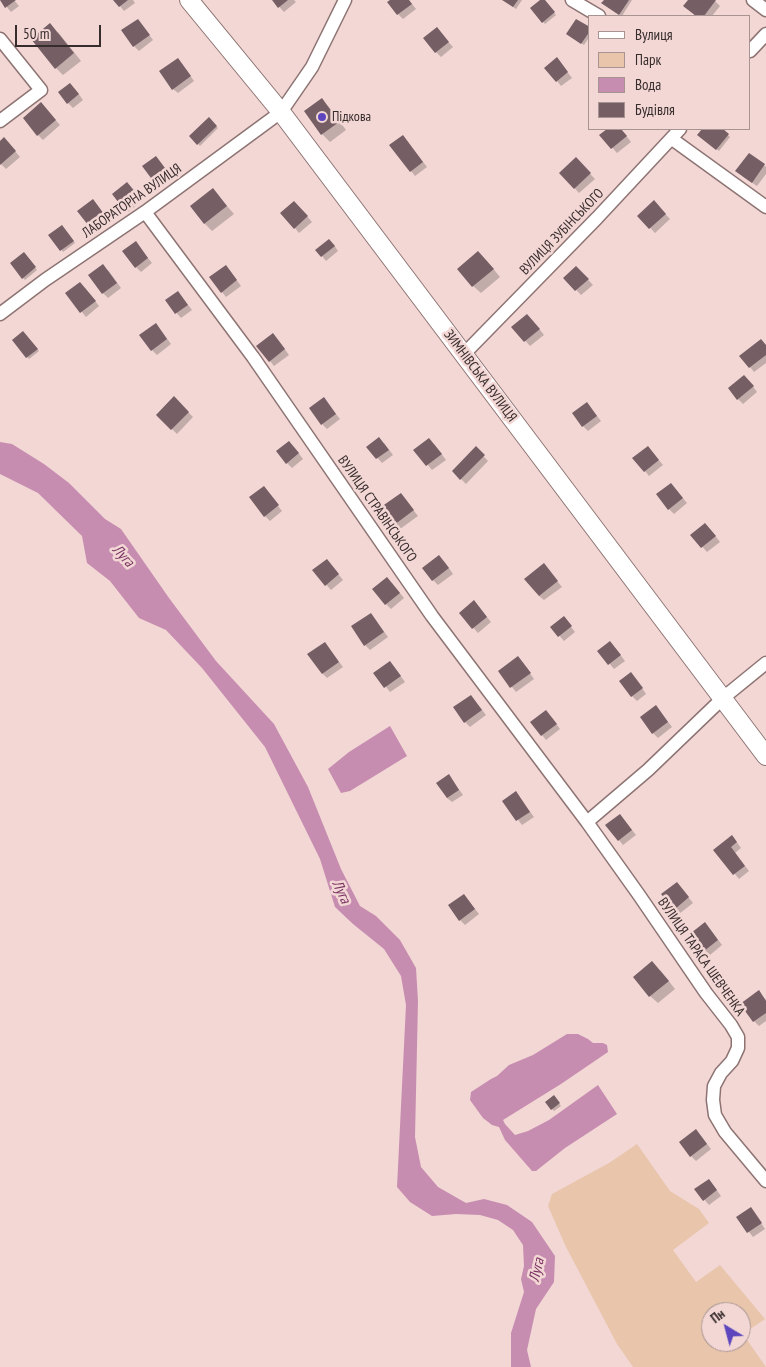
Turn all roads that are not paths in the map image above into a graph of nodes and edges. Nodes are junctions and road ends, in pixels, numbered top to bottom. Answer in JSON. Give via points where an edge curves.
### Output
{"nodes":[{"id":1,"x":190,"y":0,"type":"edge"},
{"id":2,"x":345,"y":0,"type":"edge"},
{"id":3,"x":572,"y":0,"type":"edge"},
{"id":4,"x":753,"y":0,"type":"edge"},
{"id":5,"x":766,"y":10,"type":"edge"},
{"id":6,"x":597,"y":15,"type":"edge"},
{"id":7,"x":766,"y":34,"type":"edge"},
{"id":8,"x":0,"y":38,"type":"edge"},
{"id":9,"x":751,"y":50,"type":"edge"},
{"id":10,"x":281,"y":112,"type":"junction"},
{"id":11,"x":0,"y":121,"type":"edge"},
{"id":12,"x":679,"y":130,"type":"edge"},
{"id":13,"x":672,"y":139,"type":"junction"},
{"id":14,"x":766,"y":207,"type":"edge"},
{"id":15,"x":145,"y":212,"type":"junction"},
{"id":16,"x":0,"y":314,"type":"edge"},
{"id":17,"x":464,"y":354,"type":"junction"},
{"id":18,"x":766,"y":664,"type":"edge"},
{"id":19,"x":722,"y":698,"type":"junction"},
{"id":20,"x":766,"y":756,"type":"edge"},
{"id":21,"x":590,"y":827,"type":"junction"},
{"id":22,"x":766,"y":1180,"type":"edge"}],
"edges":[{"from":1,"to":10,"type":"main road","name":"ЗИМНІВСЬКА ВУЛИЦЯ"},
{"from":2,"to":10,"type":"street","name":"ЛАБОРАТОРНА ВУЛИЦЯ","via":[[312,66]]},
{"from":3,"to":6,"type":"street"},
{"from":4,"to":5,"type":"street"},
{"from":7,"to":9,"type":"street"},
{"from":8,"to":11,"type":"street","via":[[41,90]]},
{"from":10,"to":15,"type":"street","name":"ЛАБОРАТОРНА ВУЛИЦЯ"},
{"from":10,"to":17,"type":"main road","name":"ЗИМНІВСЬКА ВУЛИЦЯ"},
{"from":12,"to":13,"type":"street","name":"ВУЛИЦЯ ЗУБІНСЬКОГО"},
{"from":13,"to":14,"type":"street"},
{"from":13,"to":17,"type":"street","name":"ВУЛИЦЯ ЗУБІНСЬКОГО"},
{"from":15,"to":16,"type":"street","name":"ЛАБОРАТОРНА ВУЛИЦЯ"},
{"from":15,"to":21,"type":"street","name":"ВУЛИЦЯ СТРАВІНСЬКОГО","via":[[254,357],[432,616]]},
{"from":17,"to":19,"type":"main road","name":"ЗИМНІВСЬКА ВУЛИЦЯ"},
{"from":18,"to":19,"type":"street"},
{"from":19,"to":20,"type":"main road","name":"ЗИМНІВСЬКА ВУЛИЦЯ"},
{"from":19,"to":21,"type":"street"},
{"from":21,"to":22,"type":"street","name":"ВУЛИЦЯ ТАРАСА ШЕВЧЕНКА","via":[[738,1037],[738,1048],[732,1061],[714,1086],[715,1115],[725,1132]]}]}
